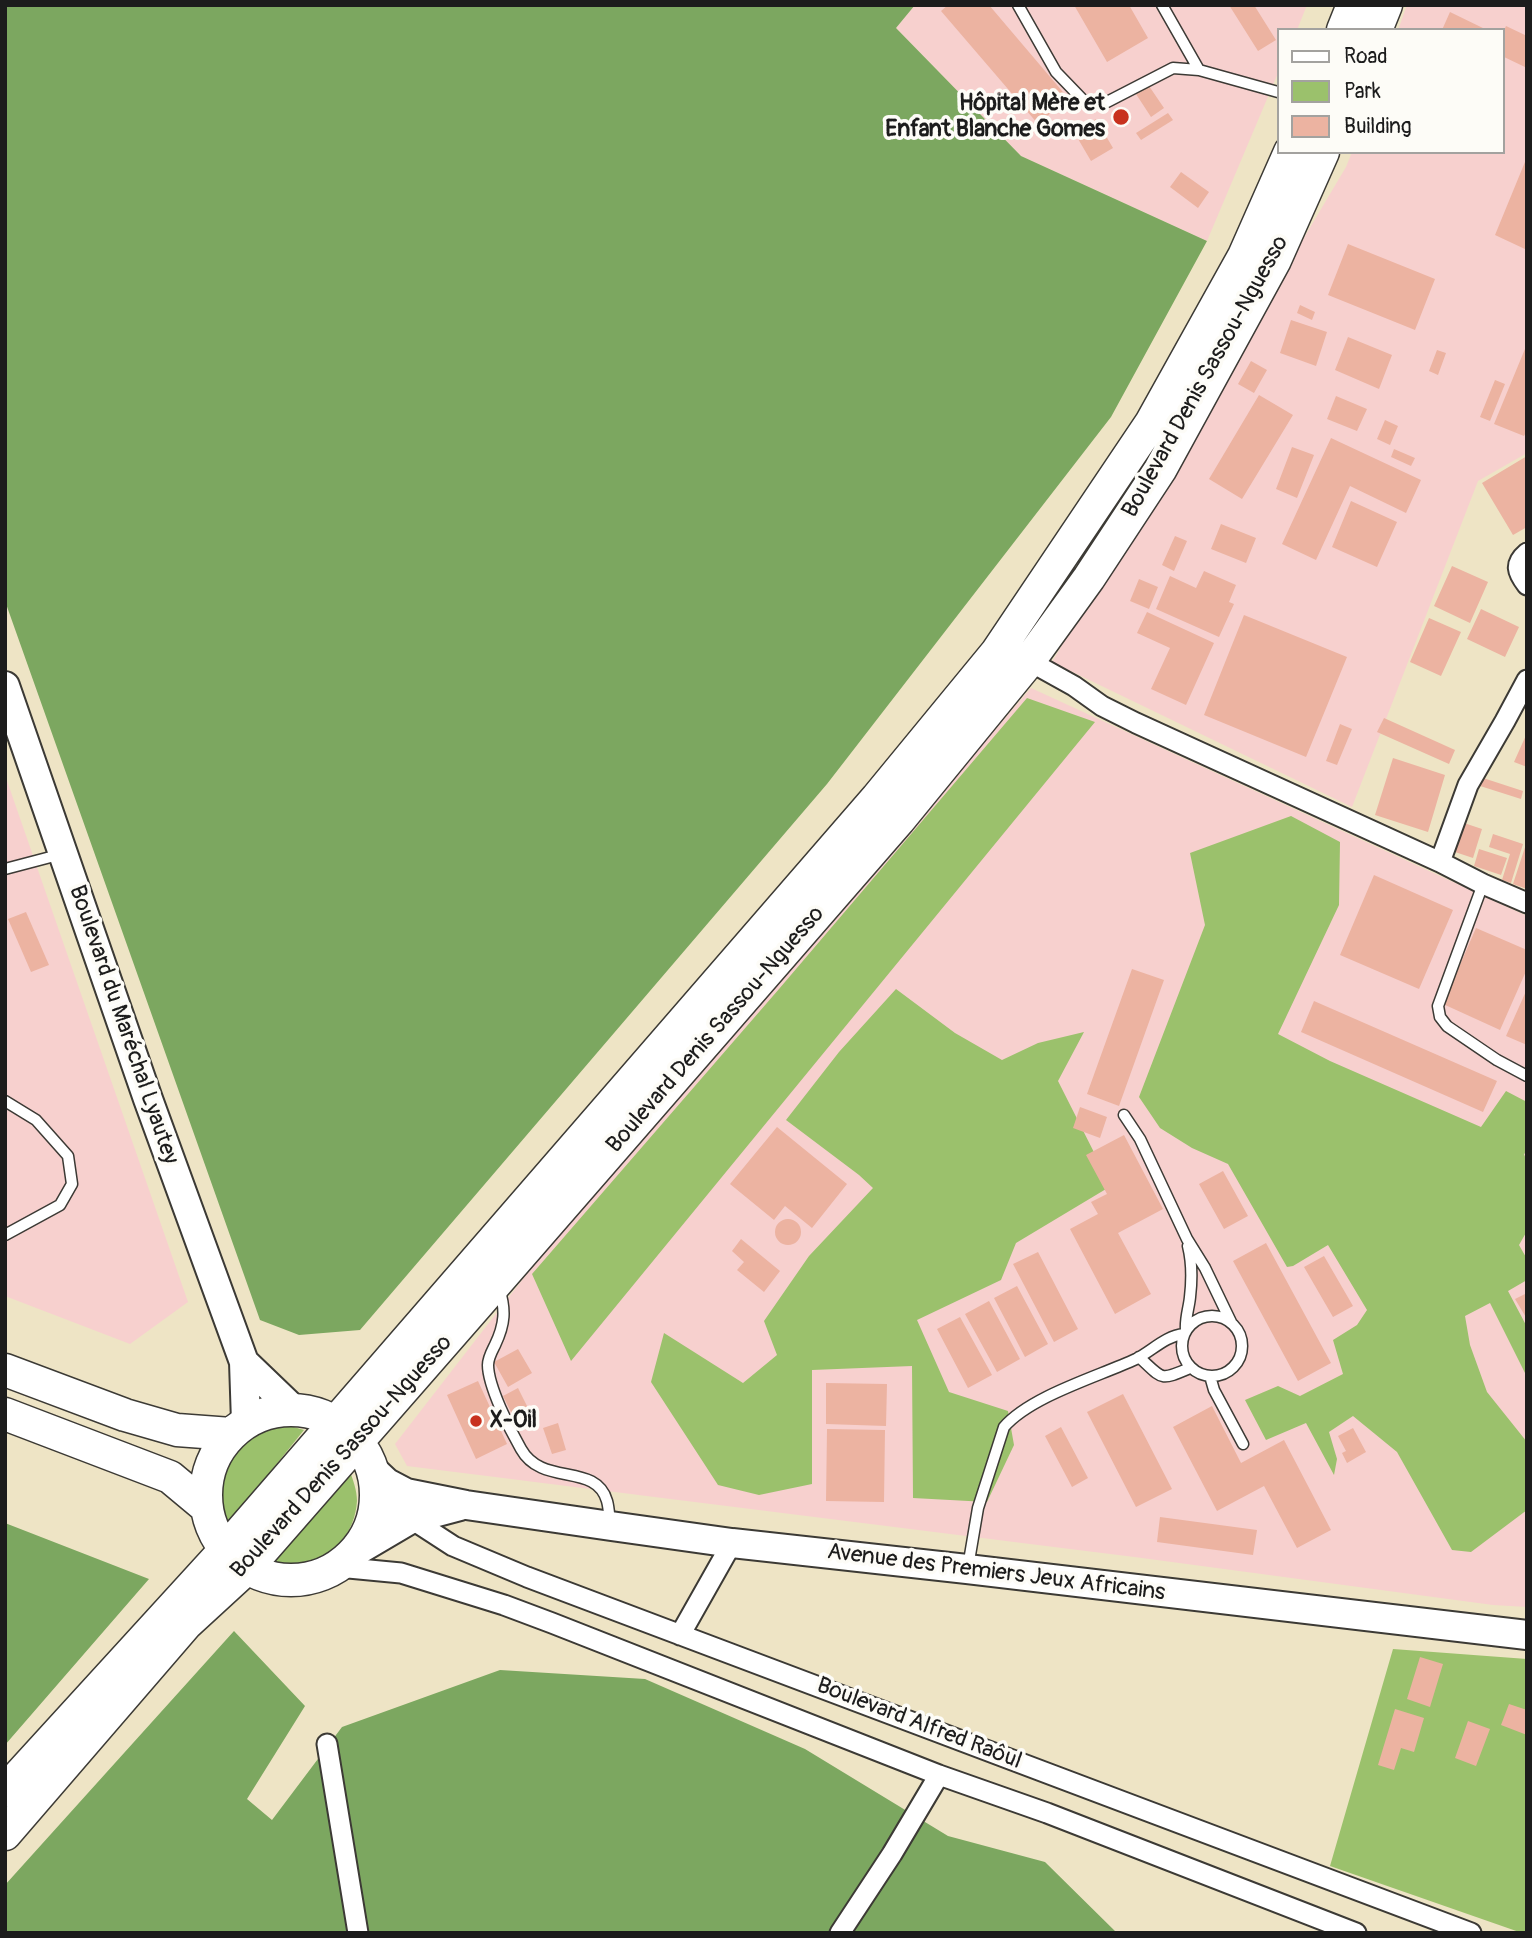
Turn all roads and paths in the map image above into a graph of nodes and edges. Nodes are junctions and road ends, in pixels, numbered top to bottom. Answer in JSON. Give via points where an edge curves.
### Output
{"nodes":[{"id":1,"x":1018,"y":5,"type":"edge"},
{"id":2,"x":1162,"y":5,"type":"edge"},
{"id":3,"x":1353,"y":5,"type":"edge"},
{"id":4,"x":1386,"y":5,"type":"edge"},
{"id":5,"x":1344,"y":28,"type":"edge"},
{"id":6,"x":1377,"y":28,"type":"edge"},
{"id":7,"x":1199,"y":70,"type":"junction"},
{"id":8,"x":1276,"y":91,"type":"edge"},
{"id":9,"x":1289,"y":154,"type":"edge"},
{"id":10,"x":1322,"y":154,"type":"edge"},
{"id":11,"x":1527,"y":553,"type":"edge"},
{"id":12,"x":1527,"y":585,"type":"edge"},
{"id":13,"x":1029,"y":661,"type":"junction"},
{"id":14,"x":1527,"y":680,"type":"edge"},
{"id":15,"x":5,"y":687,"type":"edge"},
{"id":16,"x":63,"y":854,"type":"junction"},
{"id":17,"x":1440,"y":862,"type":"junction"},
{"id":18,"x":5,"y":869,"type":"edge"},
{"id":19,"x":1483,"y":884,"type":"junction"},
{"id":20,"x":1527,"y":902,"type":"edge"},
{"id":21,"x":1527,"y":1076,"type":"edge"},
{"id":22,"x":5,"y":1101,"type":"edge"},
{"id":23,"x":1124,"y":1115,"type":"dead end"},
{"id":24,"x":5,"y":1235,"type":"edge"},
{"id":25,"x":1187,"y":1239,"type":"junction"},
{"id":26,"x":497,"y":1282,"type":"junction"},
{"id":27,"x":1231,"y":1322,"type":"junction"},
{"id":28,"x":1185,"y":1332,"type":"junction"},
{"id":29,"x":1139,"y":1357,"type":"junction"},
{"id":30,"x":244,"y":1362,"type":"junction"},
{"id":31,"x":1190,"y":1368,"type":"junction"},
{"id":32,"x":5,"y":1370,"type":"edge"},
{"id":33,"x":1210,"y":1376,"type":"junction"},
{"id":34,"x":293,"y":1410,"type":"junction"},
{"id":35,"x":5,"y":1414,"type":"edge"},
{"id":36,"x":238,"y":1428,"type":"junction"},
{"id":37,"x":346,"y":1432,"type":"junction"},
{"id":38,"x":1243,"y":1444,"type":"dead end"},
{"id":39,"x":374,"y":1482,"type":"junction"},
{"id":40,"x":466,"y":1504,"type":"junction"},
{"id":41,"x":206,"y":1507,"type":"junction"},
{"id":42,"x":411,"y":1520,"type":"junction"},
{"id":43,"x":611,"y":1526,"type":"junction"},
{"id":44,"x":732,"y":1543,"type":"junction"},
{"id":45,"x":236,"y":1559,"type":"junction"},
{"id":46,"x":346,"y":1559,"type":"junction"},
{"id":47,"x":967,"y":1569,"type":"junction"},
{"id":48,"x":680,"y":1634,"type":"junction"},
{"id":49,"x":1527,"y":1635,"type":"edge"},
{"id":50,"x":327,"y":1744,"type":"dead end"},
{"id":51,"x":939,"y":1775,"type":"junction"},
{"id":52,"x":5,"y":1791,"type":"edge"},
{"id":53,"x":5,"y":1834,"type":"edge"},
{"id":54,"x":358,"y":1933,"type":"edge"},
{"id":55,"x":840,"y":1933,"type":"edge"},
{"id":56,"x":1356,"y":1933,"type":"edge"},
{"id":57,"x":1471,"y":1933,"type":"edge"}],
"edges":[{"from":1,"to":7,"type":"lane","via":[[1056,72],[1084,101],[1107,102],[1173,68]]},
{"from":2,"to":7,"type":"lane"},
{"from":3,"to":5,"type":"main road"},
{"from":4,"to":6,"type":"main road"},
{"from":7,"to":8,"type":"lane"},
{"from":9,"to":37,"type":"main road","name":"Boulevard Denis Sassou-Nguesso","via":[[1244,256],[1151,423],[996,652]]},
{"from":10,"to":13,"type":"main road","name":"Boulevard Denis Sassou-Nguesso","via":[[1275,260],[1160,470]]},
{"from":11,"to":12,"type":"street","via":[[1518,567]]},
{"from":13,"to":17,"type":"street","via":[[1136,723]]},
{"from":13,"to":26,"type":"main road","name":"Boulevard Denis Sassou-Nguesso","via":[[899,820]]},
{"from":14,"to":17,"type":"street","via":[[1468,785]]},
{"from":15,"to":16,"type":"street","name":"Boulevard du Maréchal Lyautey"},
{"from":16,"to":18,"type":"lane"},
{"from":16,"to":30,"type":"street","name":"Boulevard du Maréchal Lyautey"},
{"from":17,"to":19,"type":"street"},
{"from":19,"to":20,"type":"street"},
{"from":19,"to":21,"type":"lane","via":[[1438,1006],[1440,1017],[1497,1060]]},
{"from":22,"to":24,"type":"lane","via":[[36,1120],[68,1156],[72,1184],[60,1205]]},
{"from":23,"to":25,"type":"lane","via":[[1145,1148]]},
{"from":25,"to":27,"type":"lane"},
{"from":25,"to":28,"type":"lane","via":[[1191,1261]]},
{"from":26,"to":37,"type":"main road","name":"Boulevard Denis Sassou-Nguesso"},
{"from":26,"to":43,"type":"lane","via":[[505,1312],[488,1366],[509,1426],[524,1455],[538,1466],[593,1481],[607,1501]]},
{"from":27,"to":28,"type":"lane","via":[[1207,1316]]},
{"from":27,"to":33,"type":"lane","via":[[1238,1330],[1242,1352],[1231,1370]]},
{"from":28,"to":29,"type":"lane"},
{"from":28,"to":31,"type":"lane","via":[[1182,1345]]},
{"from":29,"to":31,"type":"lane","via":[[1160,1377]]},
{"from":29,"to":47,"type":"lane","via":[[1039,1401],[1004,1427],[978,1508]]},
{"from":30,"to":34,"type":"street","name":"Boulevard du Maréchal Lyautey"},
{"from":30,"to":36,"type":"street","name":"Boulevard du Maréchal Lyautey"},
{"from":31,"to":33,"type":"lane"},
{"from":32,"to":36,"type":"main road","via":[[164,1427]]},
{"from":33,"to":38,"type":"lane"},
{"from":34,"to":36,"type":"main road","via":[[269,1413]]},
{"from":34,"to":37,"type":"main road","via":[[315,1413]]},
{"from":35,"to":41,"type":"main road","via":[[170,1476]]},
{"from":36,"to":41,"type":"main road","via":[[215,1456],[207,1481]]},
{"from":37,"to":39,"type":"main road"},
{"from":37,"to":45,"type":"main road","name":"Boulevard Denis Sassou-Nguesso"},
{"from":39,"to":40,"type":"street","name":"Avenue des Premiers Jeux Africains"},
{"from":39,"to":42,"type":"street","name":"Boulevard Alfred Raôul"},
{"from":39,"to":46,"type":"main road","via":[[373,1516],[366,1535]]},
{"from":40,"to":42,"type":"street","name":"Avenue des Premiers Jeux Africains"},
{"from":40,"to":43,"type":"street","name":"Avenue des Premiers Jeux Africains"},
{"from":41,"to":45,"type":"main road","via":[[213,1530]]},
{"from":42,"to":46,"type":"street","name":"Avenue des Premiers Jeux Africains"},
{"from":42,"to":48,"type":"street","name":"Boulevard Alfred Raôul","via":[[453,1546]]},
{"from":43,"to":44,"type":"street","name":"Avenue des Premiers Jeux Africains"},
{"from":44,"to":47,"type":"street","name":"Avenue des Premiers Jeux Africains"},
{"from":44,"to":48,"type":"street"},
{"from":45,"to":46,"type":"main road","via":[[269,1577],[293,1580],[316,1577]]},
{"from":45,"to":52,"type":"main road","name":"Boulevard Denis Sassou-Nguesso"},
{"from":45,"to":53,"type":"main road","name":"Boulevard Denis Sassou-Nguesso","via":[[186,1624]]},
{"from":46,"to":51,"type":"street","name":"Boulevard Alfred Raôul","via":[[504,1605]]},
{"from":47,"to":49,"type":"street","name":"Avenue des Premiers Jeux Africains"},
{"from":48,"to":57,"type":"street","name":"Boulevard Alfred Raôul"},
{"from":50,"to":54,"type":"street"},
{"from":51,"to":55,"type":"street"},
{"from":51,"to":56,"type":"street","name":"Boulevard Alfred Raôul"}]}
